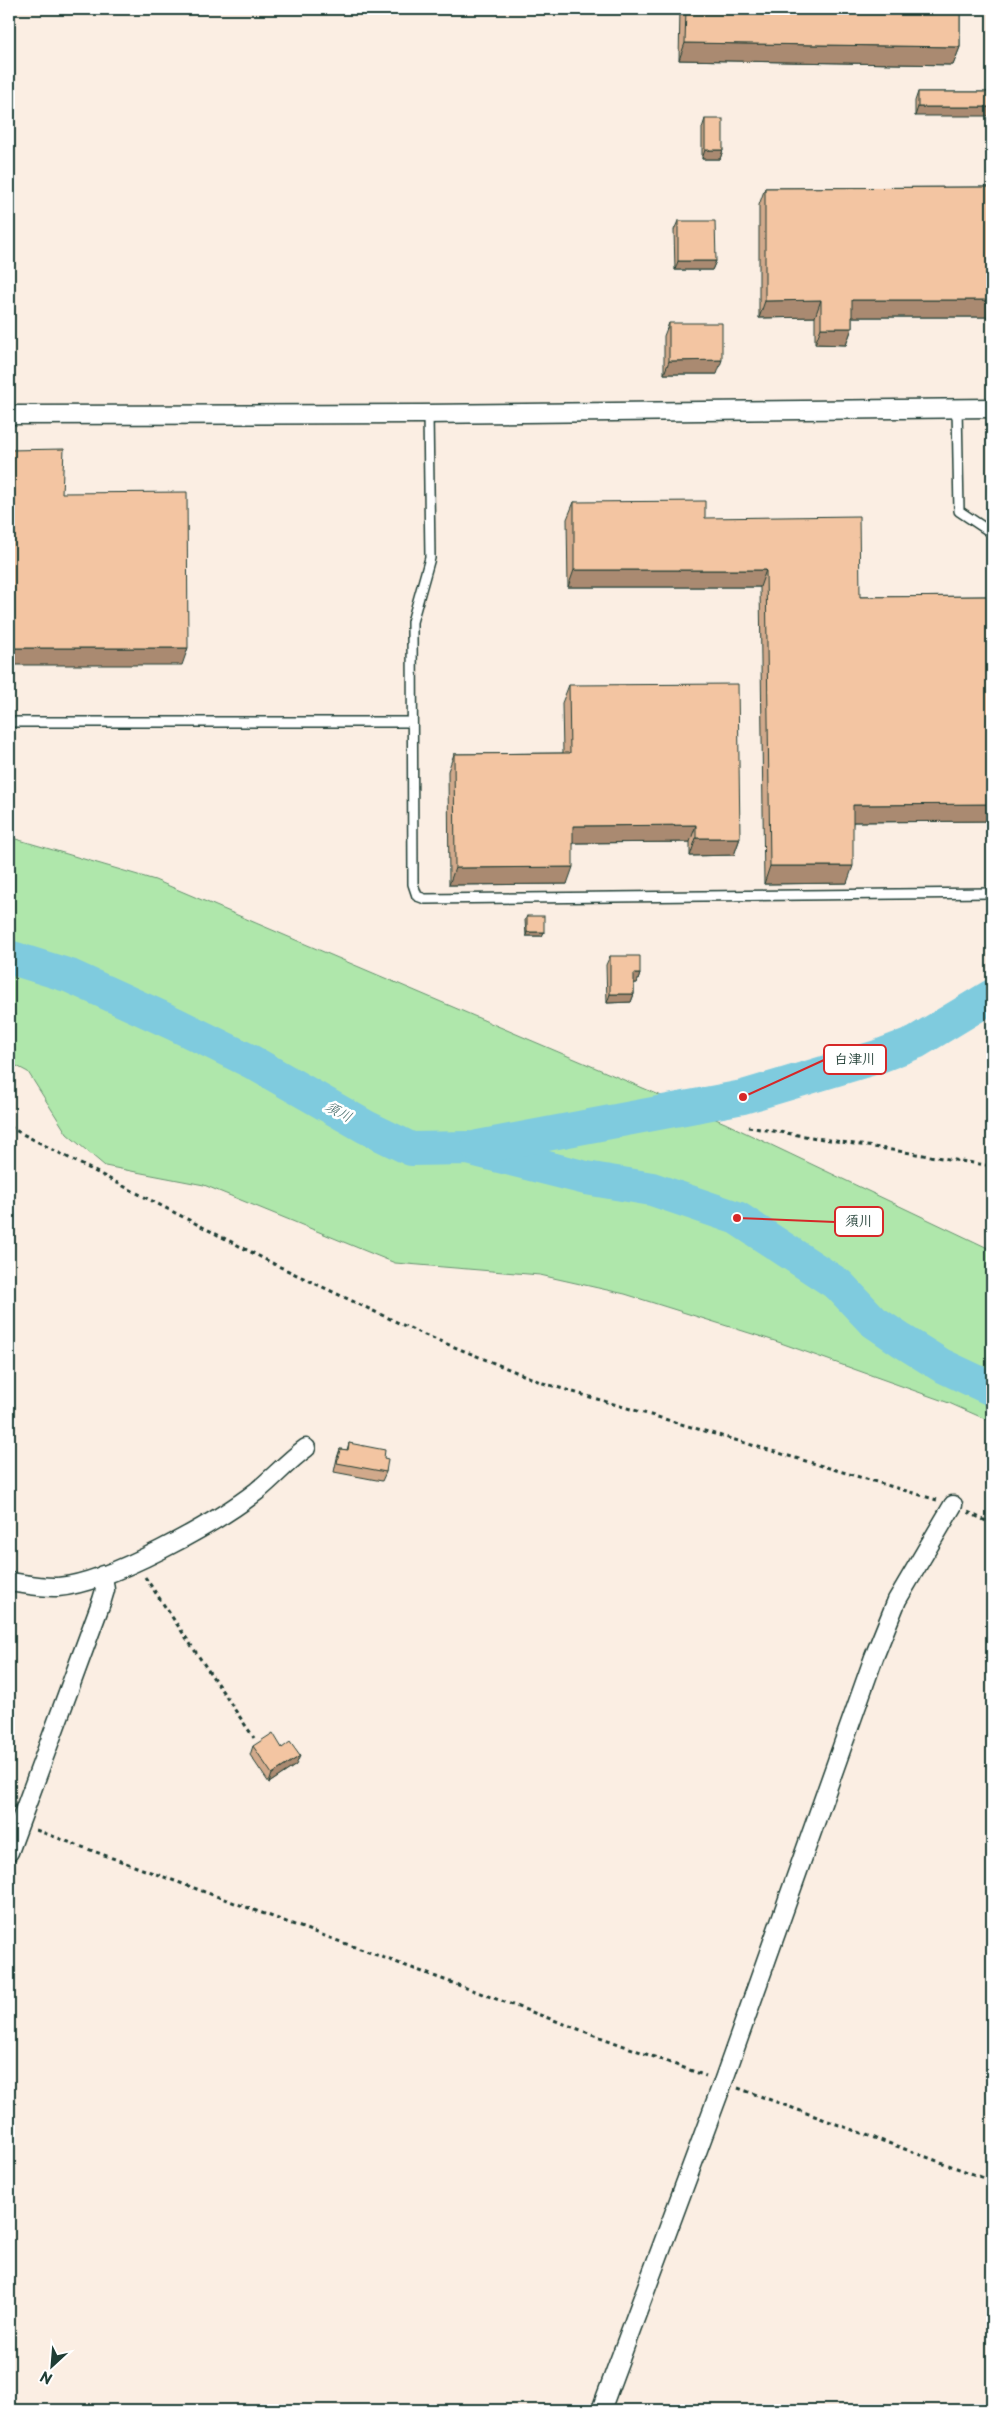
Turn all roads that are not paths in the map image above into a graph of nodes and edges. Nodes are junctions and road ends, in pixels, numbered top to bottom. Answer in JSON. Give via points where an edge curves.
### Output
{"nodes":[{"id":1,"x":958,"y":408,"type":"junction"},
{"id":2,"x":992,"y":408,"type":"edge"},
{"id":3,"x":428,"y":414,"type":"junction"},
{"id":4,"x":9,"y":415,"type":"edge"},
{"id":5,"x":992,"y":533,"type":"edge"},
{"id":6,"x":9,"y":722,"type":"edge"},
{"id":7,"x":412,"y":722,"type":"junction"},
{"id":8,"x":992,"y":893,"type":"edge"},
{"id":9,"x":306,"y":1448,"type":"dead end"},
{"id":10,"x":953,"y":1505,"type":"road end"},
{"id":11,"x":103,"y":1575,"type":"junction"},
{"id":12,"x":9,"y":1582,"type":"edge"},
{"id":13,"x":9,"y":1852,"type":"edge"},
{"id":14,"x":601,"y":2410,"type":"edge"}],
"edges":[{"from":1,"to":2,"type":"street"},
{"from":1,"to":3,"type":"street"},
{"from":1,"to":5,"type":"lane","via":[[959,511]]},
{"from":3,"to":4,"type":"street"},
{"from":3,"to":7,"type":"lane","via":[[430,558],[412,622]]},
{"from":6,"to":7,"type":"lane"},
{"from":7,"to":8,"type":"lane","via":[[413,884],[417,896],[425,899]]},
{"from":9,"to":11,"type":"street","via":[[234,1507],[193,1532]]},
{"from":10,"to":14,"type":"street","via":[[897,1600],[874,1657],[723,2082]]},
{"from":11,"to":12,"type":"street","via":[[59,1587]]},
{"from":11,"to":13,"type":"street","via":[[105,1590],[102,1600]]}]}
